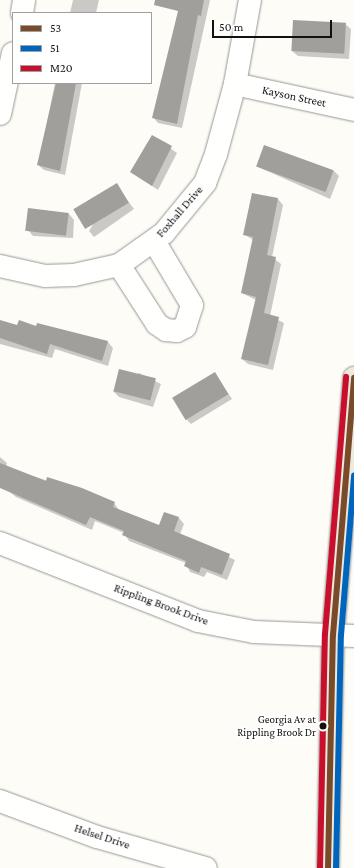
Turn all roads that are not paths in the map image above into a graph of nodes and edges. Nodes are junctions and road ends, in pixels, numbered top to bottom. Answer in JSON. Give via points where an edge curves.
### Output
{"nodes":[{"id":1,"x":24,"y":0,"type":"edge"},
{"id":2,"x":250,"y":0,"type":"edge"},
{"id":3,"x":22,"y":12,"type":"edge"},
{"id":4,"x":12,"y":58,"type":"edge"},
{"id":5,"x":235,"y":84,"type":"junction"},
{"id":6,"x":354,"y":110,"type":"edge"},
{"id":7,"x":0,"y":114,"type":"edge"},
{"id":8,"x":154,"y":241,"type":"junction"},
{"id":9,"x":118,"y":265,"type":"junction"},
{"id":10,"x":0,"y":266,"type":"edge"},
{"id":11,"x":354,"y":378,"type":"edge"},
{"id":12,"x":0,"y":543,"type":"edge"},
{"id":13,"x":333,"y":635,"type":"junction"},
{"id":14,"x":354,"y":636,"type":"edge"},
{"id":15,"x":0,"y":801,"type":"edge"},
{"id":16,"x":206,"y":868,"type":"edge"},
{"id":17,"x":328,"y":868,"type":"edge"}],
"edges":[{"from":1,"to":3,"type":"street"},
{"from":2,"to":5,"type":"street","name":"Foxhall Drive"},
{"from":4,"to":7,"type":"street"},
{"from":5,"to":6,"type":"street","name":"Kayson Street"},
{"from":5,"to":8,"type":"street","name":"Foxhall Drive","via":[[205,183]]},
{"from":8,"to":9,"type":"street","name":"Foxhall Drive"},
{"from":8,"to":9,"type":"street","via":[[192,305],[185,327],[177,331],[157,324]]},
{"from":9,"to":10,"type":"street","name":"Foxhall Drive","via":[[74,275],[45,276]]},
{"from":11,"to":13,"type":"main road"},
{"from":12,"to":13,"type":"street","name":"Rippling Brook Drive","via":[[198,621],[254,632]]},
{"from":13,"to":14,"type":"street","name":"Rippling Brook Drive"},
{"from":13,"to":17,"type":"main road"},
{"from":15,"to":16,"type":"street","name":"Helsel Drive","via":[[97,837]]}]}
